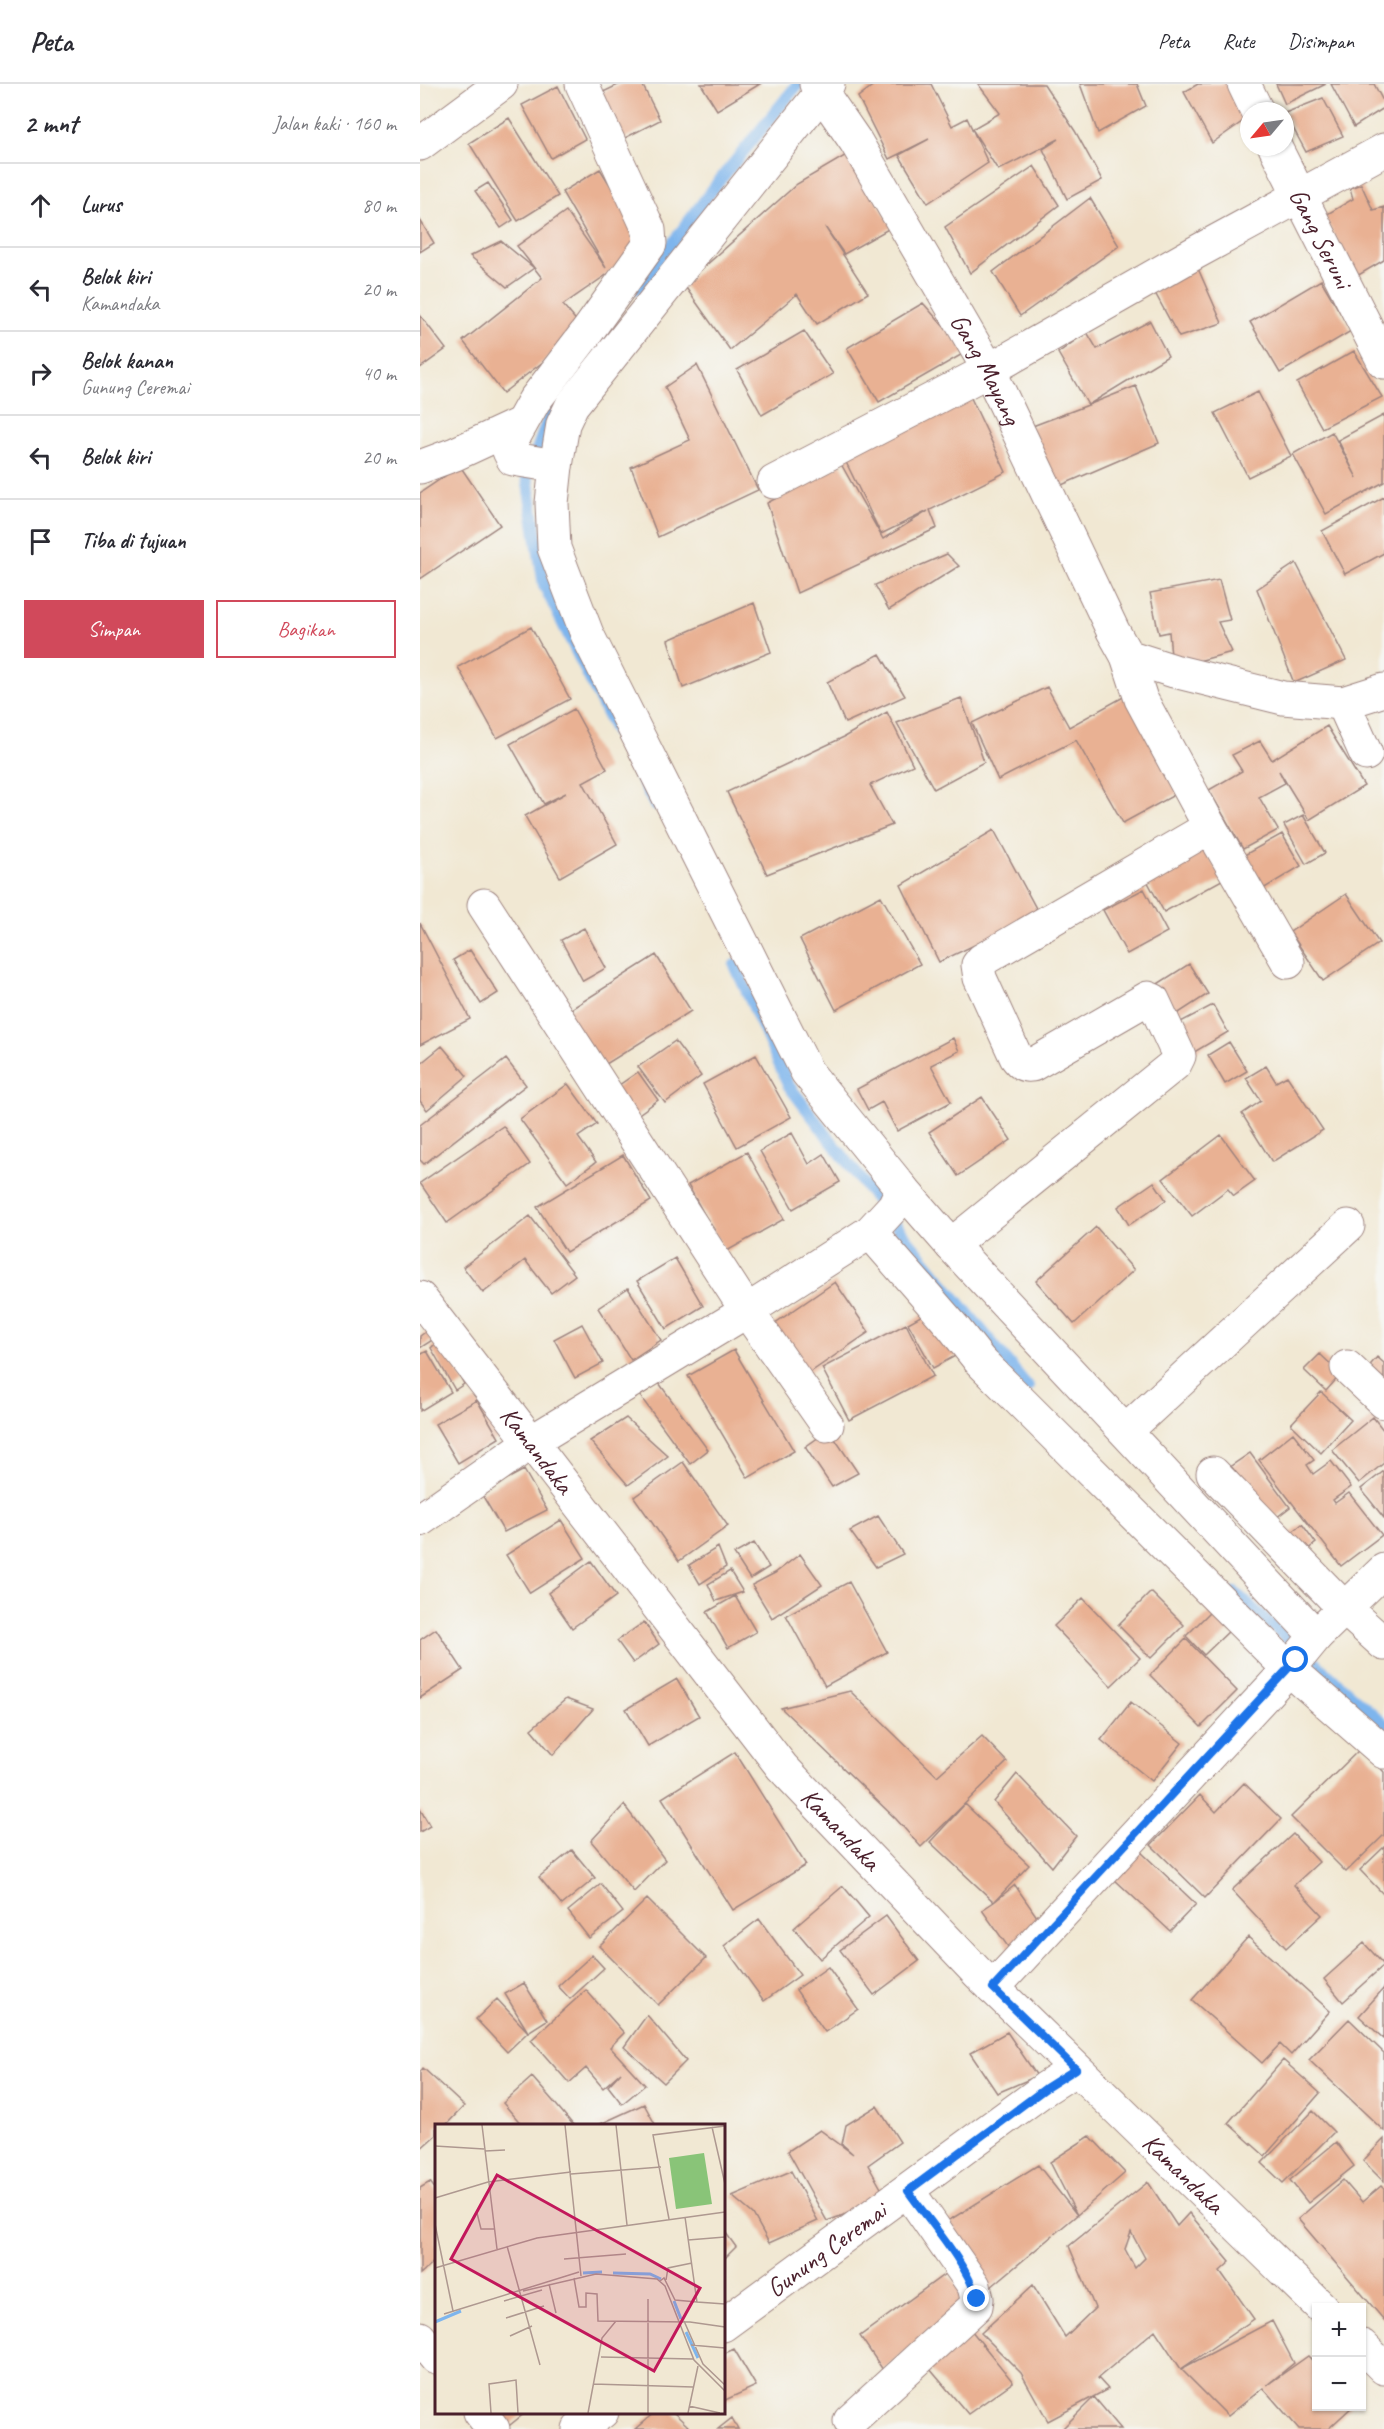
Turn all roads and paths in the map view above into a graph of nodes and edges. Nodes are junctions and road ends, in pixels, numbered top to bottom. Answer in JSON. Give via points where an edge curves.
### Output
{"nodes":[{"id":1,"x":501,"y":84,"type":"edge"},
{"id":2,"x":582,"y":84,"type":"edge"},
{"id":3,"x":1244,"y":84,"type":"edge"},
{"id":4,"x":822,"y":87,"type":"edge"},
{"id":5,"x":1253,"y":102,"type":"edge"},
{"id":6,"x":420,"y":144,"type":"edge"},
{"id":7,"x":1384,"y":150,"type":"edge"},
{"id":8,"x":1280,"y":156,"type":"edge"},
{"id":9,"x":1299,"y":195,"type":"junction"},
{"id":10,"x":1384,"y":362,"type":"edge"},
{"id":11,"x":989,"y":370,"type":"junction"},
{"id":12,"x":520,"y":423,"type":"junction"},
{"id":13,"x":541,"y":463,"type":"junction"},
{"id":14,"x":420,"y":467,"type":"edge"},
{"id":15,"x":774,"y":482,"type":"dead end"},
{"id":16,"x":1127,"y":656,"type":"junction"},
{"id":17,"x":1384,"y":690,"type":"edge"},
{"id":18,"x":1343,"y":703,"type":"junction"},
{"id":19,"x":1366,"y":754,"type":"dead end"},
{"id":20,"x":1210,"y":827,"type":"junction"},
{"id":21,"x":484,"y":905,"type":"dead end"},
{"id":22,"x":1288,"y":962,"type":"dead end"},
{"id":23,"x":886,"y":1213,"type":"junction"},
{"id":24,"x":1348,"y":1226,"type":"dead end"},
{"id":25,"x":951,"y":1245,"type":"junction"},
{"id":26,"x":420,"y":1298,"type":"edge"},
{"id":27,"x":747,"y":1311,"type":"junction"},
{"id":28,"x":1347,"y":1367,"type":"dead end"},
{"id":29,"x":1384,"y":1402,"type":"edge"},
{"id":30,"x":827,"y":1425,"type":"dead end"},
{"id":31,"x":1126,"y":1431,"type":"junction"},
{"id":32,"x":531,"y":1442,"type":"junction"},
{"id":33,"x":1213,"y":1473,"type":"dead end"},
{"id":34,"x":420,"y":1520,"type":"edge"},
{"id":35,"x":1384,"y":1570,"type":"edge"},
{"id":36,"x":1343,"y":1607,"type":"junction"},
{"id":37,"x":1384,"y":1644,"type":"edge"},
{"id":38,"x":1302,"y":1653,"type":"junction"},
{"id":39,"x":1384,"y":1752,"type":"edge"},
{"id":40,"x":993,"y":1988,"type":"junction"},
{"id":41,"x":1076,"y":2069,"type":"junction"},
{"id":42,"x":908,"y":2191,"type":"junction"},
{"id":43,"x":1318,"y":2303,"type":"edge"},
{"id":44,"x":724,"y":2324,"type":"edge"},
{"id":45,"x":420,"y":2338,"type":"edge"},
{"id":46,"x":1366,"y":2350,"type":"edge"},
{"id":47,"x":435,"y":2357,"type":"edge"},
{"id":48,"x":1384,"y":2368,"type":"edge"},
{"id":49,"x":482,"y":2414,"type":"edge"},
{"id":50,"x":599,"y":2414,"type":"edge"},
{"id":51,"x":850,"y":2421,"type":"dead end"},
{"id":52,"x":493,"y":2429,"type":"edge"},
{"id":53,"x":579,"y":2429,"type":"edge"}],
"edges":[{"from":1,"to":6,"type":"street"},
{"from":2,"to":12,"type":"street","via":[[649,230],[650,244]]},
{"from":3,"to":5,"type":"street"},
{"from":4,"to":11,"type":"street","name":"Gang Mayang"},
{"from":4,"to":13,"type":"street","via":[[572,405]]},
{"from":7,"to":9,"type":"street"},
{"from":8,"to":9,"type":"street","name":"Gang Seruni"},
{"from":9,"to":10,"type":"street","name":"Gang Seruni"},
{"from":9,"to":11,"type":"street"},
{"from":11,"to":15,"type":"street"},
{"from":11,"to":16,"type":"street","name":"Gang Mayang"},
{"from":12,"to":13,"type":"street","via":[[508,451],[513,459]]},
{"from":12,"to":14,"type":"street"},
{"from":13,"to":23,"type":"street","via":[[552,503],[554,548],[587,634],[807,1072]]},
{"from":16,"to":18,"type":"street","via":[[1283,698]]},
{"from":16,"to":20,"type":"street","name":"Gang Mayang","via":[[1141,699]]},
{"from":17,"to":18,"type":"street"},
{"from":18,"to":19,"type":"street"},
{"from":20,"to":22,"type":"street","name":"Gang Mayang"},
{"from":20,"to":25,"type":"street","via":[[978,965],[980,978],[1016,1057],[1026,1066],[1148,998],[1153,1000],[1179,1056],[1175,1064]]},
{"from":21,"to":27,"type":"street"},
{"from":23,"to":25,"type":"street"},
{"from":23,"to":27,"type":"street"},
{"from":23,"to":38,"type":"street","via":[[953,1327],[980,1361]]},
{"from":24,"to":31,"type":"street"},
{"from":25,"to":31,"type":"street"},
{"from":26,"to":32,"type":"street","name":"Kamandaka"},
{"from":27,"to":30,"type":"street"},
{"from":27,"to":32,"type":"street"},
{"from":28,"to":29,"type":"street"},
{"from":31,"to":38,"type":"street"},
{"from":32,"to":34,"type":"street"},
{"from":32,"to":40,"type":"street","name":"Kamandaka","via":[[782,1767]]},
{"from":33,"to":36,"type":"street"},
{"from":35,"to":36,"type":"street"},
{"from":36,"to":37,"type":"street"},
{"from":36,"to":38,"type":"street"},
{"from":38,"to":39,"type":"street"},
{"from":38,"to":40,"type":"street"},
{"from":40,"to":41,"type":"street","name":"Kamandaka"},
{"from":41,"to":42,"type":"street","name":"Gunung Ceremai"},
{"from":41,"to":43,"type":"street","name":"Kamandaka"},
{"from":42,"to":44,"type":"street","name":"Gunung Ceremai"},
{"from":42,"to":51,"type":"street","via":[[974,2286],[976,2306]]},
{"from":45,"to":47,"type":"street"},
{"from":46,"to":48,"type":"street"},
{"from":49,"to":52,"type":"street"},
{"from":50,"to":53,"type":"street"}]}
